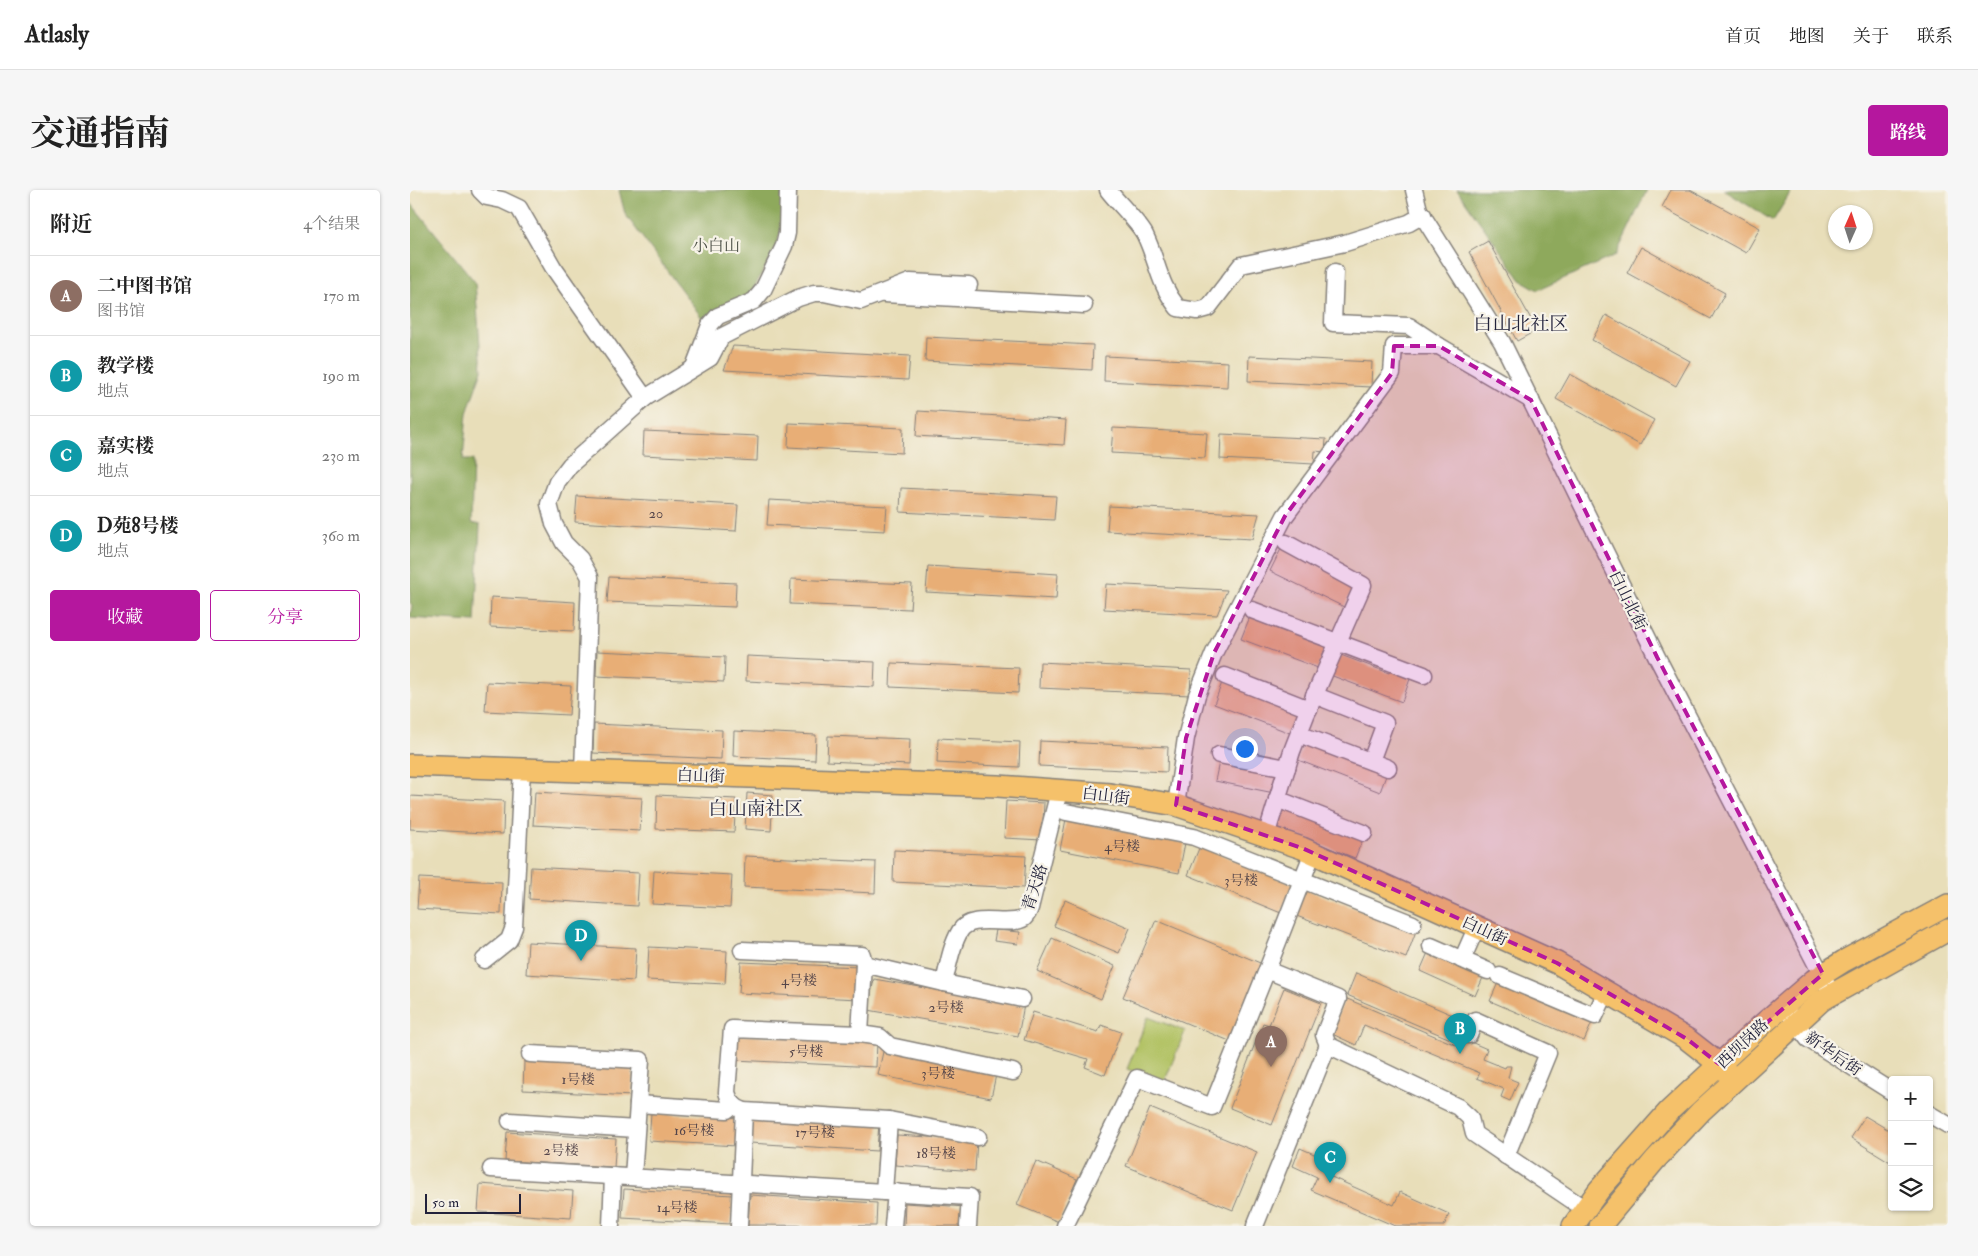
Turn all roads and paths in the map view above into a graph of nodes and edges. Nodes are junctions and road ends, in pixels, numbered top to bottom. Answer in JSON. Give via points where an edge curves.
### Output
{"nodes":[{"id":1,"x":480,"y":190,"type":"edge"},
{"id":2,"x":788,"y":190,"type":"edge"},
{"id":3,"x":1108,"y":190,"type":"edge"},
{"id":4,"x":1414,"y":190,"type":"edge"},
{"id":5,"x":1421,"y":213,"type":"junction"},
{"id":6,"x":1335,"y":272,"type":"dead end"},
{"id":7,"x":968,"y":285,"type":"dead end"},
{"id":8,"x":882,"y":294,"type":"junction"},
{"id":9,"x":1084,"y":305,"type":"dead end"},
{"id":10,"x":1439,"y":346,"type":"junction"},
{"id":11,"x":694,"y":367,"type":"junction"},
{"id":12,"x":645,"y":398,"type":"junction"},
{"id":13,"x":1531,"y":400,"type":"junction"},
{"id":14,"x":1286,"y":544,"type":"dead end"},
{"id":15,"x":1252,"y":610,"type":"dead end"},
{"id":16,"x":1337,"y":642,"type":"junction"},
{"id":17,"x":1424,"y":675,"type":"dead end"},
{"id":18,"x":1225,"y":676,"type":"dead end"},
{"id":19,"x":1312,"y":702,"type":"junction"},
{"id":20,"x":1299,"y":734,"type":"junction"},
{"id":21,"x":1219,"y":755,"type":"dead end"},
{"id":22,"x":1371,"y":762,"type":"junction"},
{"id":23,"x":410,"y":765,"type":"edge"},
{"id":24,"x":1287,"y":768,"type":"junction"},
{"id":25,"x":1388,"y":768,"type":"dead end"},
{"id":26,"x":522,"y":769,"type":"junction"},
{"id":27,"x":583,"y":771,"type":"junction"},
{"id":28,"x":1059,"y":791,"type":"junction"},
{"id":29,"x":1277,"y":800,"type":"junction"},
{"id":30,"x":1176,"y":806,"type":"junction"},
{"id":31,"x":1066,"y":812,"type":"dead end"},
{"id":32,"x":1364,"y":833,"type":"dead end"},
{"id":33,"x":1266,"y":836,"type":"junction"},
{"id":34,"x":1313,"y":852,"type":"junction"},
{"id":35,"x":1302,"y":879,"type":"junction"},
{"id":36,"x":1948,"y":904,"type":"edge"},
{"id":37,"x":1413,"y":924,"type":"dead end"},
{"id":38,"x":1477,"y":926,"type":"junction"},
{"id":39,"x":1948,"y":930,"type":"edge"},
{"id":40,"x":1430,"y":946,"type":"dead end"},
{"id":41,"x":742,"y":950,"type":"dead end"},
{"id":42,"x":484,"y":960,"type":"dead end"},
{"id":43,"x":1462,"y":960,"type":"junction"},
{"id":44,"x":864,"y":964,"type":"junction"},
{"id":45,"x":1267,"y":970,"type":"junction"},
{"id":46,"x":1823,"y":974,"type":"junction"},
{"id":47,"x":944,"y":983,"type":"junction"},
{"id":48,"x":1606,"y":992,"type":"junction"},
{"id":49,"x":1831,"y":994,"type":"junction"},
{"id":50,"x":1022,"y":999,"type":"dead end"},
{"id":51,"x":1790,"y":1014,"type":"junction"},
{"id":52,"x":1459,"y":1030,"type":"dead end"},
{"id":53,"x":860,"y":1034,"type":"junction"},
{"id":54,"x":1328,"y":1045,"type":"junction"},
{"id":55,"x":530,"y":1054,"type":"dead end"},
{"id":56,"x":1720,"y":1064,"type":"junction"},
{"id":57,"x":1013,"y":1072,"type":"dead end"},
{"id":58,"x":1734,"y":1080,"type":"junction"},
{"id":59,"x":1888,"y":1089,"type":"edge"},
{"id":60,"x":638,"y":1104,"type":"junction"},
{"id":61,"x":739,"y":1108,"type":"junction"},
{"id":62,"x":1933,"y":1116,"type":"edge"},
{"id":63,"x":889,"y":1120,"type":"junction"},
{"id":64,"x":510,"y":1121,"type":"dead end"},
{"id":65,"x":1948,"y":1125,"type":"edge"},
{"id":66,"x":636,"y":1129,"type":"junction"},
{"id":67,"x":978,"y":1137,"type":"dead end"},
{"id":68,"x":1506,"y":1156,"type":"junction"},
{"id":69,"x":491,"y":1169,"type":"dead end"},
{"id":70,"x":613,"y":1176,"type":"junction"},
{"id":71,"x":634,"y":1177,"type":"junction"},
{"id":72,"x":741,"y":1183,"type":"junction"},
{"id":73,"x":890,"y":1192,"type":"junction"},
{"id":74,"x":1579,"y":1217,"type":"edge"},
{"id":75,"x":1259,"y":1225,"type":"edge"},
{"id":76,"x":612,"y":1226,"type":"edge"},
{"id":77,"x":739,"y":1226,"type":"edge"},
{"id":78,"x":893,"y":1226,"type":"edge"},
{"id":79,"x":968,"y":1226,"type":"edge"},
{"id":80,"x":1065,"y":1226,"type":"edge"},
{"id":81,"x":1600,"y":1226,"type":"edge"}],
"edges":[{"from":1,"to":12,"type":"street","via":[[487,197],[519,208],[554,267]]},
{"from":2,"to":11,"type":"street","via":[[784,246],[764,290],[754,301],[718,316],[710,325]]},
{"from":3,"to":5,"type":"street","via":[[1144,234],[1167,294],[1178,308],[1197,311],[1208,308],[1242,265],[1345,243],[1409,223]]},
{"from":4,"to":5,"type":"street","name":"白山北街"},
{"from":5,"to":13,"type":"street","name":"白山北街","via":[[1502,342]]},
{"from":6,"to":10,"type":"street","via":[[1332,323],[1410,326]]},
{"from":7,"to":8,"type":"street","via":[[910,282]]},
{"from":8,"to":9,"type":"street"},
{"from":8,"to":11,"type":"street","via":[[862,301],[824,293],[798,298],[721,337],[710,358]]},
{"from":10,"to":13,"type":"street"},
{"from":10,"to":30,"type":"street","via":[[1394,346],[1392,372],[1285,516],[1214,653],[1197,695],[1186,738]]},
{"from":11,"to":12,"type":"street"},
{"from":12,"to":27,"type":"street","via":[[570,466],[557,482],[550,504],[554,524],[564,543],[580,559],[590,578]]},
{"from":13,"to":46,"type":"street","name":"白山北街","via":[[1657,657]]},
{"from":14,"to":16,"type":"street","via":[[1363,585]]},
{"from":15,"to":16,"type":"street"},
{"from":16,"to":17,"type":"street"},
{"from":16,"to":19,"type":"street"},
{"from":18,"to":19,"type":"street"},
{"from":19,"to":20,"type":"street"},
{"from":19,"to":22,"type":"street","via":[[1385,724]]},
{"from":20,"to":22,"type":"street"},
{"from":20,"to":24,"type":"street"},
{"from":21,"to":24,"type":"street"},
{"from":22,"to":25,"type":"street"},
{"from":23,"to":26,"type":"main road","name":"白山街"},
{"from":24,"to":29,"type":"street"},
{"from":26,"to":27,"type":"main road","name":"白山街"},
{"from":26,"to":42,"type":"street","via":[[514,927],[509,940]]},
{"from":27,"to":28,"type":"main road","name":"白山街"},
{"from":28,"to":30,"type":"main road","name":"白山街","via":[[1110,794]]},
{"from":28,"to":47,"type":"street","name":"青天路","via":[[1030,908],[1024,918],[965,925],[960,930]]},
{"from":29,"to":32,"type":"street"},
{"from":29,"to":33,"type":"street"},
{"from":30,"to":33,"type":"main road","name":"白山街"},
{"from":31,"to":35,"type":"street","via":[[1194,838]]},
{"from":33,"to":34,"type":"main road","name":"白山街"},
{"from":34,"to":35,"type":"street"},
{"from":34,"to":38,"type":"main road","name":"白山街"},
{"from":35,"to":37,"type":"street"},
{"from":35,"to":45,"type":"street"},
{"from":36,"to":46,"type":"main road","name":"西坝岗路"},
{"from":38,"to":43,"type":"street"},
{"from":38,"to":48,"type":"main road","name":"白山街","via":[[1557,963]]},
{"from":39,"to":49,"type":"main road","name":"西坝岗路"},
{"from":40,"to":43,"type":"street"},
{"from":41,"to":44,"type":"street","via":[[862,955]]},
{"from":43,"to":48,"type":"street","via":[[1595,1016]]},
{"from":44,"to":47,"type":"street"},
{"from":44,"to":53,"type":"street"},
{"from":45,"to":54,"type":"street","via":[[1338,999],[1324,1035]]},
{"from":45,"to":80,"type":"street","via":[[1212,1107],[1136,1078]]},
{"from":46,"to":49,"type":"street","name":"白山北街"},
{"from":46,"to":51,"type":"main road","name":"西坝岗路"},
{"from":47,"to":50,"type":"street"},
{"from":48,"to":56,"type":"main road","name":"白山街","via":[[1687,1038]]},
{"from":49,"to":51,"type":"main road","name":"西坝岗路"},
{"from":51,"to":56,"type":"main road","name":"西坝岗路"},
{"from":51,"to":58,"type":"main road","name":"西坝岗路"},
{"from":51,"to":59,"type":"street","name":"新华后街","via":[[1808,1039]]},
{"from":52,"to":68,"type":"street","via":[[1470,1035],[1476,1020],[1548,1053]]},
{"from":53,"to":57,"type":"street","via":[[880,1037],[890,1046]]},
{"from":53,"to":61,"type":"street","via":[[732,1029],[727,1092],[729,1101]]},
{"from":54,"to":68,"type":"street","via":[[1458,1107],[1470,1118],[1474,1134]]},
{"from":54,"to":75,"type":"street"},
{"from":55,"to":60,"type":"street","via":[[641,1060]]},
{"from":56,"to":58,"type":"main road","name":"白山街"},
{"from":56,"to":74,"type":"main road","name":"西坝岗路","via":[[1669,1111]]},
{"from":58,"to":81,"type":"main road","name":"西坝岗路","via":[[1655,1160]]},
{"from":60,"to":61,"type":"street"},
{"from":60,"to":66,"type":"street"},
{"from":61,"to":63,"type":"street"},
{"from":61,"to":72,"type":"street"},
{"from":62,"to":65,"type":"street"},
{"from":63,"to":67,"type":"street"},
{"from":63,"to":73,"type":"street"},
{"from":64,"to":66,"type":"street"},
{"from":66,"to":71,"type":"street"},
{"from":68,"to":74,"type":"street"},
{"from":69,"to":70,"type":"street"},
{"from":70,"to":71,"type":"street"},
{"from":70,"to":76,"type":"street"},
{"from":71,"to":72,"type":"street"},
{"from":72,"to":73,"type":"street"},
{"from":72,"to":77,"type":"street"},
{"from":73,"to":78,"type":"street"},
{"from":73,"to":79,"type":"street","via":[[970,1197]]}]}
